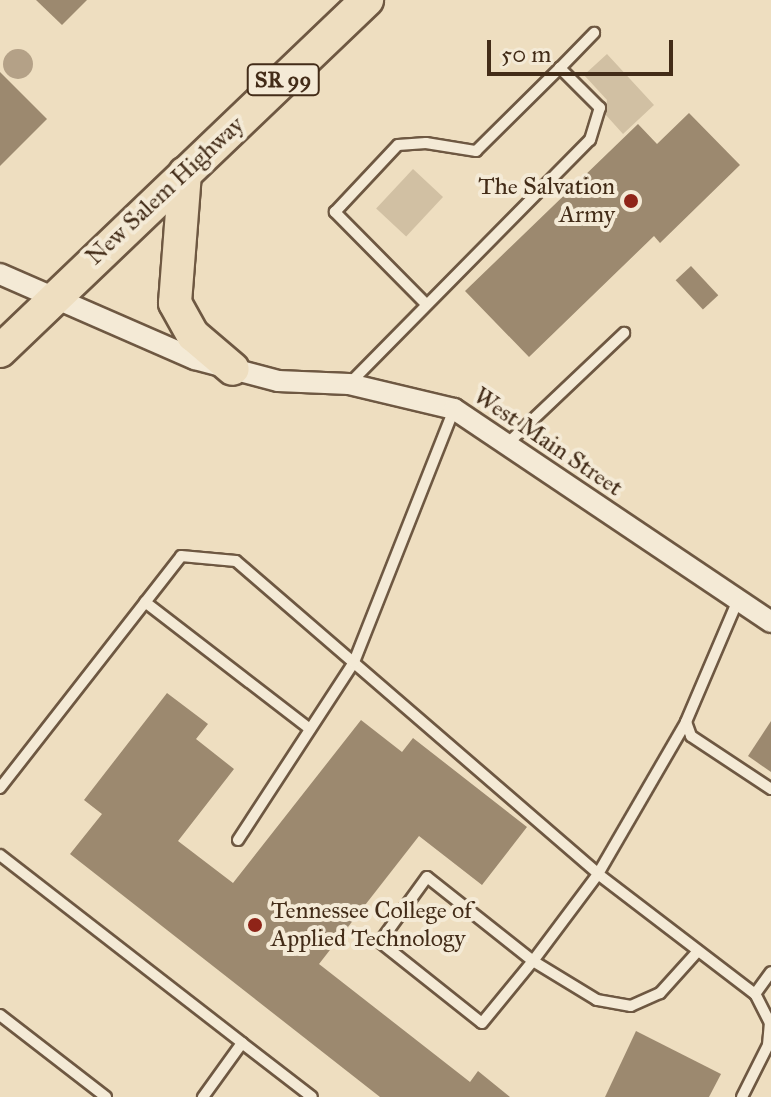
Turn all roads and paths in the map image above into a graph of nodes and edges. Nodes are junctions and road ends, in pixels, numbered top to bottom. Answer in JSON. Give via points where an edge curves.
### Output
{"nodes":[{"id":1,"x":367,"y":0,"type":"edge"},
{"id":2,"x":594,"y":33,"type":"dead end"},
{"id":3,"x":560,"y":68,"type":"junction"},
{"id":4,"x":185,"y":173,"type":"junction"},
{"id":5,"x":0,"y":274,"type":"edge"},
{"id":6,"x":52,"y":298,"type":"junction"},
{"id":7,"x":424,"y":302,"type":"junction"},
{"id":8,"x":624,"y":333,"type":"dead end"},
{"id":9,"x":0,"y":351,"type":"edge"},
{"id":10,"x":233,"y":369,"type":"junction"},
{"id":11,"x":349,"y":384,"type":"junction"},
{"id":12,"x":454,"y":409,"type":"junction"},
{"id":13,"x":506,"y":445,"type":"junction"},
{"id":14,"x":738,"y":600,"type":"junction"},
{"id":15,"x":145,"y":602,"type":"junction"},
{"id":16,"x":771,"y":622,"type":"edge"},
{"id":17,"x":354,"y":662,"type":"junction"},
{"id":18,"x":686,"y":722,"type":"junction"},
{"id":19,"x":310,"y":729,"type":"junction"},
{"id":20,"x":0,"y":788,"type":"edge"},
{"id":21,"x":771,"y":789,"type":"edge"},
{"id":22,"x":238,"y":840,"type":"dead end"},
{"id":23,"x":0,"y":855,"type":"edge"},
{"id":24,"x":598,"y":874,"type":"junction"},
{"id":25,"x":698,"y":951,"type":"junction"},
{"id":26,"x":533,"y":961,"type":"junction"},
{"id":27,"x":771,"y":972,"type":"edge"},
{"id":28,"x":755,"y":994,"type":"junction"},
{"id":29,"x":0,"y":1015,"type":"edge"},
{"id":30,"x":242,"y":1043,"type":"junction"},
{"id":31,"x":106,"y":1097,"type":"edge"},
{"id":32,"x":203,"y":1097,"type":"edge"},
{"id":33,"x":312,"y":1097,"type":"edge"},
{"id":34,"x":742,"y":1097,"type":"edge"}],
"edges":[{"from":1,"to":4,"type":"main road","name":"New Salem Highway","number":"SR 99"},
{"from":2,"to":3,"type":"lane"},
{"from":3,"to":7,"type":"lane","via":[[600,108],[590,140]]},
{"from":3,"to":7,"type":"lane","via":[[476,151],[426,143],[398,145],[335,212]]},
{"from":4,"to":6,"type":"main road","name":"New Salem Highway","number":"SR 99"},
{"from":4,"to":10,"type":"main road","via":[[175,303],[193,335]]},
{"from":5,"to":6,"type":"street","name":"West Main Street"},
{"from":6,"to":9,"type":"main road","name":"New Salem Highway","number":"SR 99"},
{"from":6,"to":10,"type":"street","name":"West Main Street","via":[[195,359]]},
{"from":7,"to":11,"type":"lane"},
{"from":8,"to":13,"type":"lane"},
{"from":10,"to":11,"type":"street","name":"West Main Street","via":[[278,381]]},
{"from":11,"to":12,"type":"street","name":"West Main Street"},
{"from":12,"to":13,"type":"street","name":"West Main Street"},
{"from":12,"to":17,"type":"lane"},
{"from":13,"to":14,"type":"street","name":"West Main Street"},
{"from":14,"to":16,"type":"street","name":"West Main Street"},
{"from":14,"to":18,"type":"lane"},
{"from":15,"to":17,"type":"lane","via":[[181,556],[236,561]]},
{"from":15,"to":19,"type":"lane"},
{"from":15,"to":20,"type":"lane"},
{"from":17,"to":19,"type":"lane"},
{"from":17,"to":24,"type":"lane"},
{"from":18,"to":21,"type":"lane","via":[[691,736]]},
{"from":18,"to":24,"type":"lane"},
{"from":19,"to":22,"type":"lane"},
{"from":23,"to":30,"type":"lane"},
{"from":24,"to":25,"type":"lane"},
{"from":24,"to":26,"type":"lane"},
{"from":25,"to":26,"type":"lane","via":[[660,993],[631,1006],[597,1000]]},
{"from":25,"to":28,"type":"lane"},
{"from":26,"to":26,"type":"lane","via":[[482,1023],[380,942],[427,877]]},
{"from":27,"to":28,"type":"lane"},
{"from":28,"to":34,"type":"lane","via":[[770,1023],[768,1045]]},
{"from":29,"to":31,"type":"lane"},
{"from":30,"to":32,"type":"lane"},
{"from":30,"to":33,"type":"lane"}]}
